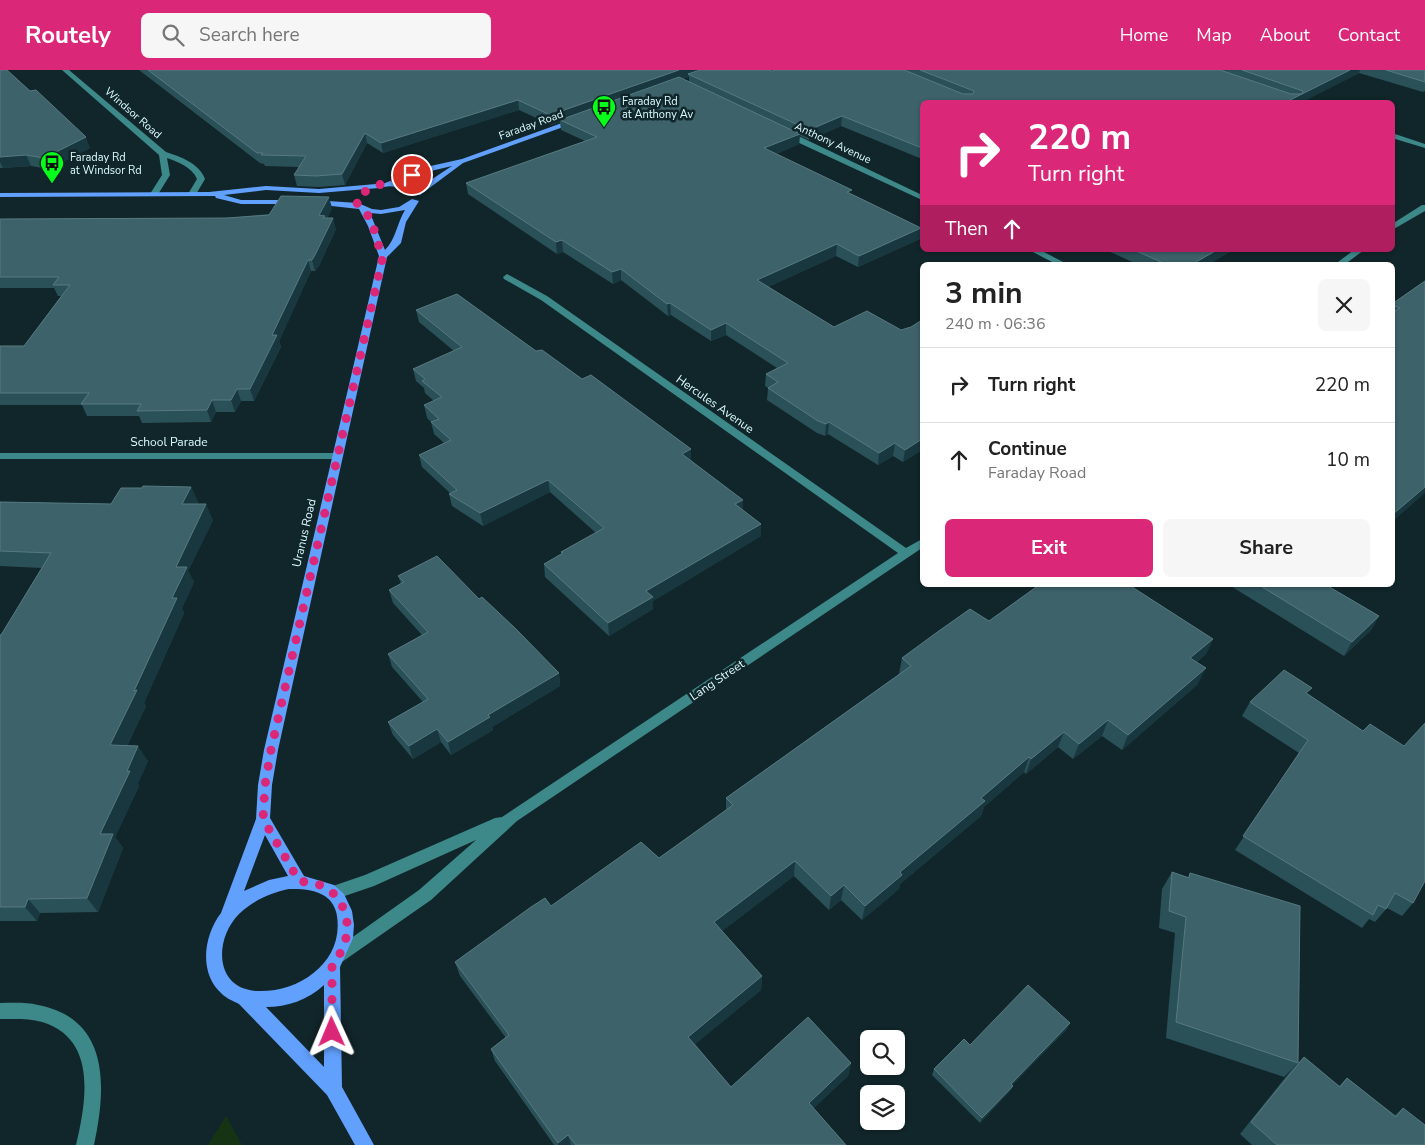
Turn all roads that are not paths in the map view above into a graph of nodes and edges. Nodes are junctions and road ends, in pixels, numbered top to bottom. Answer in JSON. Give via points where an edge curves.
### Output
{"nodes":[{"id":1,"x":65,"y":70,"type":"edge"},
{"id":2,"x":584,"y":118,"type":"edge"},
{"id":3,"x":780,"y":131,"type":"edge"},
{"id":4,"x":1395,"y":137,"type":"edge"},
{"id":5,"x":1425,"y":146,"type":"edge"},
{"id":6,"x":163,"y":154,"type":"junction"},
{"id":7,"x":464,"y":161,"type":"junction"},
{"id":8,"x":380,"y":186,"type":"junction"},
{"id":9,"x":0,"y":194,"type":"edge"},
{"id":10,"x":154,"y":194,"type":"junction"},
{"id":11,"x":192,"y":194,"type":"junction"},
{"id":12,"x":209,"y":194,"type":"junction"},
{"id":13,"x":416,"y":197,"type":"junction"},
{"id":14,"x":920,"y":197,"type":"edge"},
{"id":15,"x":298,"y":202,"type":"edge"},
{"id":16,"x":307,"y":202,"type":"edge"},
{"id":17,"x":360,"y":207,"type":"junction"},
{"id":18,"x":1425,"y":207,"type":"edge"},
{"id":19,"x":1395,"y":226,"type":"edge"},
{"id":20,"x":1037,"y":252,"type":"edge"},
{"id":21,"x":1357,"y":252,"type":"edge"},
{"id":22,"x":383,"y":256,"type":"junction"},
{"id":23,"x":1059,"y":262,"type":"edge"},
{"id":24,"x":1342,"y":262,"type":"edge"},
{"id":25,"x":507,"y":277,"type":"dead end"},
{"id":26,"x":0,"y":456,"type":"edge"},
{"id":27,"x":338,"y":456,"type":"junction"},
{"id":28,"x":920,"y":544,"type":"edge"},
{"id":29,"x":907,"y":554,"type":"junction"},
{"id":30,"x":512,"y":817,"type":"junction"},
{"id":31,"x":263,"y":819,"type":"junction"},
{"id":32,"x":299,"y":881,"type":"junction"},
{"id":33,"x":333,"y":893,"type":"junction"},
{"id":34,"x":227,"y":917,"type":"junction"},
{"id":35,"x":335,"y":961,"type":"junction"},
{"id":36,"x":245,"y":998,"type":"junction"},
{"id":37,"x":0,"y":1011,"type":"edge"},
{"id":38,"x":333,"y":1089,"type":"junction"},
{"id":39,"x":85,"y":1145,"type":"edge"},
{"id":40,"x":365,"y":1145,"type":"edge"}],
"edges":[{"from":1,"to":6,"type":"street","name":"Windsor Road"},
{"from":2,"to":7,"type":"main road","name":"Faraday Road"},
{"from":3,"to":14,"type":"street","name":"Anthony Avenue"},
{"from":4,"to":5,"type":"street"},
{"from":6,"to":10,"type":"street","name":"Windsor Road","via":[[166,175]]},
{"from":6,"to":11,"type":"street","name":"Windsor Road","via":[[177,158],[201,176]]},
{"from":7,"to":8,"type":"main road","name":"Faraday Road"},
{"from":7,"to":13,"type":"main road","name":"Faraday Road"},
{"from":8,"to":12,"type":"main road","name":"Faraday Road","via":[[319,191],[266,188]]},
{"from":8,"to":13,"type":"main road","via":[[402,185],[414,189]]},
{"from":8,"to":17,"type":"main road","via":[[358,196],[356,201]]},
{"from":9,"to":10,"type":"main road","name":"Faraday Road"},
{"from":10,"to":11,"type":"main road","name":"Faraday Road"},
{"from":11,"to":12,"type":"main road","name":"Faraday Road"},
{"from":12,"to":15,"type":"main road","name":"Faraday Road","via":[[241,202]]},
{"from":13,"to":17,"type":"main road","via":[[401,209],[391,211],[370,211]]},
{"from":13,"to":22,"type":"main road","name":"Uranus Road","via":[[402,222],[397,243]]},
{"from":16,"to":17,"type":"main road"},
{"from":17,"to":22,"type":"main road","via":[[372,220]]},
{"from":18,"to":19,"type":"street"},
{"from":20,"to":23,"type":"street"},
{"from":21,"to":24,"type":"street"},
{"from":22,"to":27,"type":"main road","name":"Uranus Road"},
{"from":25,"to":29,"type":"street","name":"Hercules Avenue","via":[[552,304]]},
{"from":26,"to":27,"type":"street","name":"School Parade"},
{"from":27,"to":31,"type":"main road","name":"Uranus Road","via":[[271,750]]},
{"from":28,"to":29,"type":"street","name":"Lang Street"},
{"from":29,"to":30,"type":"street","name":"Lang Street"},
{"from":30,"to":33,"type":"street","name":"Lang Street","via":[[369,881]]},
{"from":30,"to":35,"type":"street","name":"Lang Street","via":[[425,895]]},
{"from":31,"to":32,"type":"main road"},
{"from":31,"to":34,"type":"main road","name":"Uranus Road"},
{"from":32,"to":33,"type":"main road","name":"Uranus Road","via":[[318,884]]},
{"from":32,"to":34,"type":"main road","name":"Uranus Road","via":[[259,890]]},
{"from":33,"to":35,"type":"main road","name":"Uranus Road","via":[[342,905],[347,921],[346,938]]},
{"from":34,"to":36,"type":"main road","name":"Uranus Road","via":[[216,937],[213,957],[217,975],[228,989]]},
{"from":35,"to":36,"type":"main road","name":"Uranus Road","via":[[314,982],[292,995],[268,1000]]},
{"from":35,"to":38,"type":"main road","name":"Uranus Road"},
{"from":36,"to":38,"type":"main road","name":"Uranus Road"},
{"from":37,"to":39,"type":"street","via":[[48,1015],[67,1024],[82,1039],[91,1057],[94,1076]]},
{"from":38,"to":40,"type":"main road","name":"Uranus Road"}]}
